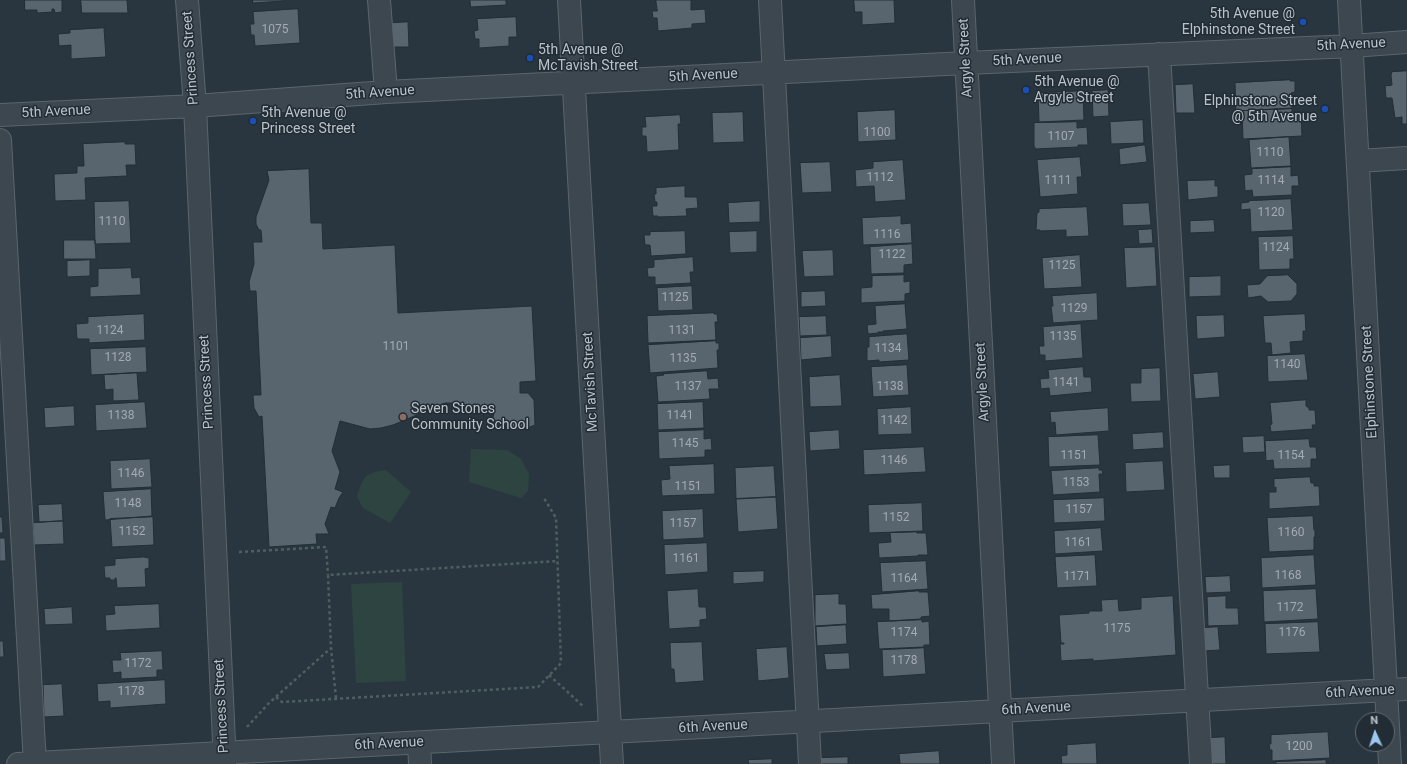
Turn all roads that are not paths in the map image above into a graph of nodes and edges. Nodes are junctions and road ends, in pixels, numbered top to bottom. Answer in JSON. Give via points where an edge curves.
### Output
{"nodes":[{"id":1,"x":188,"y":0,"type":"edge"},
{"id":2,"x":380,"y":0,"type":"edge"},
{"id":3,"x":570,"y":0,"type":"edge"},
{"id":4,"x":770,"y":0,"type":"edge"},
{"id":5,"x":963,"y":0,"type":"edge"},
{"id":6,"x":1350,"y":0,"type":"edge"},
{"id":7,"x":1407,"y":42,"type":"edge"},
{"id":8,"x":1352,"y":46,"type":"junction"},
{"id":9,"x":1159,"y":54,"type":"junction"},
{"id":10,"x":966,"y":63,"type":"junction"},
{"id":11,"x":774,"y":72,"type":"junction"},
{"id":12,"x":574,"y":83,"type":"junction"},
{"id":13,"x":386,"y":92,"type":"junction"},
{"id":14,"x":195,"y":106,"type":"junction"},
{"id":15,"x":0,"y":115,"type":"edge"},
{"id":16,"x":0,"y":140,"type":"edge"},
{"id":17,"x":1407,"y":158,"type":"edge"},
{"id":18,"x":1358,"y":161,"type":"junction"},
{"id":19,"x":1397,"y":690,"type":"edge"},
{"id":20,"x":1198,"y":701,"type":"junction"},
{"id":21,"x":1001,"y":711,"type":"junction"},
{"id":22,"x":808,"y":722,"type":"junction"},
{"id":23,"x":610,"y":732,"type":"junction"},
{"id":24,"x":419,"y":742,"type":"junction"},
{"id":25,"x":224,"y":758,"type":"edge"},
{"id":26,"x":30,"y":764,"type":"edge"},
{"id":27,"x":420,"y":764,"type":"edge"},
{"id":28,"x":612,"y":764,"type":"edge"},
{"id":29,"x":810,"y":764,"type":"edge"},
{"id":30,"x":1003,"y":764,"type":"edge"},
{"id":31,"x":1201,"y":764,"type":"edge"},
{"id":32,"x":1390,"y":764,"type":"edge"}],
"edges":[{"from":1,"to":14,"type":"street","name":"Princess Street"},
{"from":2,"to":13,"type":"street"},
{"from":3,"to":12,"type":"street","name":"McTavish Street"},
{"from":4,"to":11,"type":"street"},
{"from":5,"to":10,"type":"street","name":"Argyle Street"},
{"from":6,"to":8,"type":"street","name":"Elphinstone Street"},
{"from":7,"to":8,"type":"street","name":"5th Avenue"},
{"from":8,"to":9,"type":"street","name":"5th Avenue"},
{"from":8,"to":18,"type":"street","name":"Elphinstone Street"},
{"from":9,"to":10,"type":"street","name":"5th Avenue"},
{"from":9,"to":20,"type":"street"},
{"from":10,"to":11,"type":"street","name":"5th Avenue"},
{"from":10,"to":21,"type":"street","name":"Argyle Street"},
{"from":11,"to":12,"type":"street","name":"5th Avenue"},
{"from":11,"to":22,"type":"street"},
{"from":12,"to":13,"type":"street","name":"5th Avenue"},
{"from":12,"to":23,"type":"street","name":"McTavish Street"},
{"from":13,"to":14,"type":"street","name":"5th Avenue"},
{"from":14,"to":15,"type":"street","name":"5th Avenue"},
{"from":14,"to":25,"type":"street","name":"Princess Street"},
{"from":16,"to":26,"type":"street"},
{"from":17,"to":18,"type":"street"},
{"from":18,"to":19,"type":"street","name":"Elphinstone Street"},
{"from":19,"to":20,"type":"street","name":"6th Avenue"},
{"from":19,"to":32,"type":"street","name":"Elphinstone Street"},
{"from":20,"to":21,"type":"street","name":"6th Avenue"},
{"from":20,"to":31,"type":"street"},
{"from":21,"to":22,"type":"street","name":"6th Avenue"},
{"from":21,"to":30,"type":"street","name":"Argyle Street"},
{"from":22,"to":23,"type":"street","name":"6th Avenue"},
{"from":22,"to":29,"type":"street"},
{"from":23,"to":24,"type":"street","name":"6th Avenue"},
{"from":23,"to":28,"type":"street","name":"McTavish Street"},
{"from":24,"to":25,"type":"street","name":"6th Avenue"},
{"from":24,"to":27,"type":"street"},
{"from":25,"to":26,"type":"street","name":"6th Avenue"}]}
